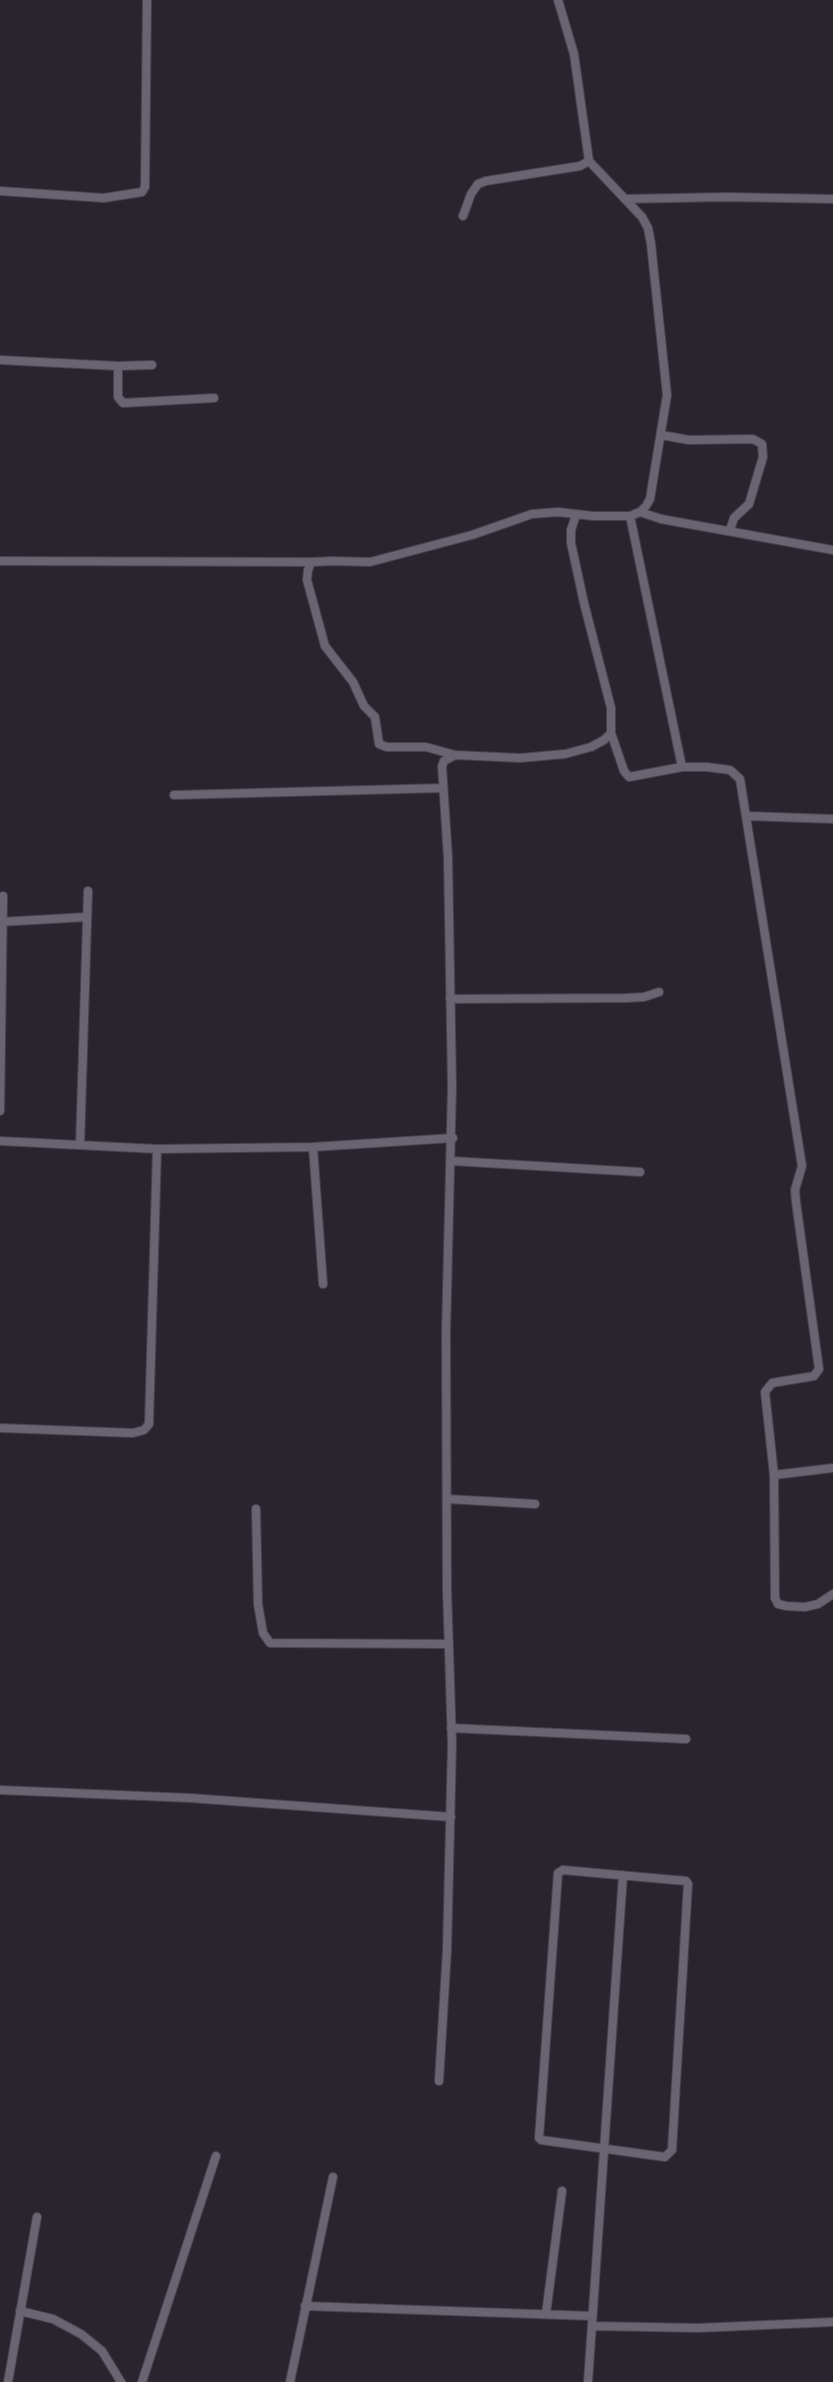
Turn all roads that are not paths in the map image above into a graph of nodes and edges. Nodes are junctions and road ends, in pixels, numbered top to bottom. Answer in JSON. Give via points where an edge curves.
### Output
{"nodes":[{"id":1,"x":147,"y":0,"type":"edge"},
{"id":2,"x":558,"y":0,"type":"edge"},
{"id":3,"x":589,"y":161,"type":"junction"},
{"id":4,"x":0,"y":191,"type":"edge"},
{"id":5,"x":625,"y":199,"type":"junction"},
{"id":6,"x":833,"y":199,"type":"edge"},
{"id":7,"x":464,"y":216,"type":"dead end"},
{"id":8,"x":0,"y":360,"type":"edge"},
{"id":9,"x":152,"y":365,"type":"dead end"},
{"id":10,"x":118,"y":366,"type":"junction"},
{"id":11,"x":214,"y":398,"type":"dead end"},
{"id":12,"x":661,"y":435,"type":"junction"},
{"id":13,"x":640,"y":512,"type":"junction"},
{"id":14,"x":576,"y":515,"type":"junction"},
{"id":15,"x":630,"y":516,"type":"junction"},
{"id":16,"x":730,"y":530,"type":"junction"},
{"id":17,"x":833,"y":550,"type":"edge"},
{"id":18,"x":0,"y":561,"type":"edge"},
{"id":19,"x":311,"y":562,"type":"junction"},
{"id":20,"x":611,"y":733,"type":"junction"},
{"id":21,"x":455,"y":755,"type":"junction"},
{"id":22,"x":682,"y":767,"type":"junction"},
{"id":23,"x":443,"y":788,"type":"junction"},
{"id":24,"x":174,"y":795,"type":"dead end"},
{"id":25,"x":747,"y":816,"type":"junction"},
{"id":26,"x":833,"y":819,"type":"edge"},
{"id":27,"x":88,"y":891,"type":"dead end"},
{"id":28,"x":3,"y":896,"type":"dead end"},
{"id":29,"x":86,"y":917,"type":"junction"},
{"id":30,"x":2,"y":921,"type":"edge"},
{"id":31,"x":659,"y":992,"type":"dead end"},
{"id":32,"x":450,"y":999,"type":"junction"},
{"id":33,"x":0,"y":1111,"type":"edge"},
{"id":34,"x":453,"y":1138,"type":"junction"},
{"id":35,"x":0,"y":1142,"type":"edge"},
{"id":36,"x":80,"y":1145,"type":"junction"},
{"id":37,"x":313,"y":1146,"type":"junction"},
{"id":38,"x":157,"y":1149,"type":"junction"},
{"id":39,"x":452,"y":1161,"type":"junction"},
{"id":40,"x":640,"y":1172,"type":"dead end"},
{"id":41,"x":323,"y":1284,"type":"dead end"},
{"id":42,"x":0,"y":1428,"type":"edge"},
{"id":43,"x":833,"y":1468,"type":"edge"},
{"id":44,"x":774,"y":1475,"type":"junction"},
{"id":45,"x":447,"y":1499,"type":"junction"},
{"id":46,"x":535,"y":1504,"type":"dead end"},
{"id":47,"x":256,"y":1509,"type":"dead end"},
{"id":48,"x":833,"y":1594,"type":"edge"},
{"id":49,"x":449,"y":1644,"type":"junction"},
{"id":50,"x":451,"y":1728,"type":"junction"},
{"id":51,"x":686,"y":1739,"type":"dead end"},
{"id":52,"x":0,"y":1790,"type":"edge"},
{"id":53,"x":451,"y":1817,"type":"junction"},
{"id":54,"x":623,"y":1875,"type":"junction"},
{"id":55,"x":439,"y":2081,"type":"dead end"},
{"id":56,"x":606,"y":2147,"type":"junction"},
{"id":57,"x":216,"y":2156,"type":"dead end"},
{"id":58,"x":333,"y":2177,"type":"dead end"},
{"id":59,"x":562,"y":2191,"type":"dead end"},
{"id":60,"x":37,"y":2217,"type":"dead end"},
{"id":61,"x":305,"y":2306,"type":"junction"},
{"id":62,"x":20,"y":2311,"type":"junction"},
{"id":63,"x":546,"y":2314,"type":"junction"},
{"id":64,"x":592,"y":2321,"type":"junction"},
{"id":65,"x":833,"y":2322,"type":"edge"},
{"id":66,"x":8,"y":2382,"type":"edge"},
{"id":67,"x":121,"y":2382,"type":"edge"},
{"id":68,"x":142,"y":2382,"type":"edge"},
{"id":69,"x":290,"y":2382,"type":"edge"},
{"id":70,"x":588,"y":2382,"type":"edge"}],
"edges":[{"from":1,"to":4,"type":"street","via":[[142,192],[104,198]]},
{"from":2,"to":3,"type":"street","via":[[574,54]]},
{"from":3,"to":5,"type":"street"},
{"from":3,"to":7,"type":"street","via":[[580,166],[478,184]]},
{"from":5,"to":6,"type":"street"},
{"from":5,"to":12,"type":"street","via":[[642,217],[651,244],[666,372]]},
{"from":8,"to":10,"type":"street"},
{"from":9,"to":10,"type":"street"},
{"from":10,"to":11,"type":"street","via":[[118,397],[123,403]]},
{"from":12,"to":13,"type":"street","via":[[650,499]]},
{"from":12,"to":16,"type":"street","via":[[676,440],[753,439],[762,444],[763,457],[749,504],[734,518]]},
{"from":13,"to":15,"type":"street"},
{"from":13,"to":16,"type":"street"},
{"from":14,"to":15,"type":"street"},
{"from":14,"to":19,"type":"street","via":[[532,514],[370,562]]},
{"from":14,"to":20,"type":"street","via":[[571,543],[611,708]]},
{"from":15,"to":22,"type":"street"},
{"from":16,"to":17,"type":"street"},
{"from":18,"to":19,"type":"street"},
{"from":19,"to":21,"type":"street","via":[[306,575],[325,646],[375,717],[379,744],[392,748],[426,747]]},
{"from":20,"to":21,"type":"street","via":[[591,747],[545,757]]},
{"from":20,"to":22,"type":"street","via":[[627,777]]},
{"from":21,"to":23,"type":"street","via":[[442,766]]},
{"from":22,"to":25,"type":"street","via":[[736,773]]},
{"from":23,"to":24,"type":"street"},
{"from":23,"to":32,"type":"street"},
{"from":25,"to":26,"type":"street"},
{"from":25,"to":44,"type":"street","via":[[802,1166],[796,1202],[819,1369],[814,1376],[777,1381],[766,1388]]},
{"from":27,"to":29,"type":"street"},
{"from":28,"to":30,"type":"street"},
{"from":29,"to":30,"type":"street"},
{"from":29,"to":36,"type":"street"},
{"from":30,"to":33,"type":"street"},
{"from":31,"to":32,"type":"street","via":[[627,998]]},
{"from":32,"to":34,"type":"street"},
{"from":34,"to":37,"type":"street"},
{"from":34,"to":39,"type":"street"},
{"from":35,"to":36,"type":"street"},
{"from":36,"to":38,"type":"street"},
{"from":37,"to":38,"type":"street"},
{"from":37,"to":41,"type":"street"},
{"from":38,"to":42,"type":"street","via":[[149,1424],[133,1433]]},
{"from":39,"to":40,"type":"street"},
{"from":39,"to":45,"type":"street","via":[[446,1333]]},
{"from":43,"to":44,"type":"street"},
{"from":44,"to":48,"type":"street","via":[[775,1598],[778,1604],[806,1607]]},
{"from":45,"to":46,"type":"street"},
{"from":45,"to":49,"type":"street"},
{"from":47,"to":49,"type":"street","via":[[258,1604],[263,1633],[270,1643]]},
{"from":49,"to":50,"type":"street"},
{"from":50,"to":51,"type":"street"},
{"from":50,"to":53,"type":"street"},
{"from":52,"to":53,"type":"street","via":[[190,1798]]},
{"from":53,"to":55,"type":"street"},
{"from":54,"to":56,"type":"street"},
{"from":54,"to":56,"type":"street","via":[[563,1870],[558,1873],[538,2138]]},
{"from":54,"to":56,"type":"street","via":[[688,1884],[674,2127],[672,2150],[665,2157]]},
{"from":56,"to":64,"type":"street"},
{"from":57,"to":68,"type":"street"},
{"from":58,"to":61,"type":"street"},
{"from":59,"to":63,"type":"street"},
{"from":60,"to":62,"type":"street"},
{"from":61,"to":63,"type":"street"},
{"from":61,"to":69,"type":"street"},
{"from":62,"to":66,"type":"street"},
{"from":62,"to":67,"type":"street","via":[[53,2319],[81,2334],[102,2351]]},
{"from":63,"to":64,"type":"street"},
{"from":64,"to":65,"type":"street","via":[[715,2328]]},
{"from":64,"to":70,"type":"street"}]}
